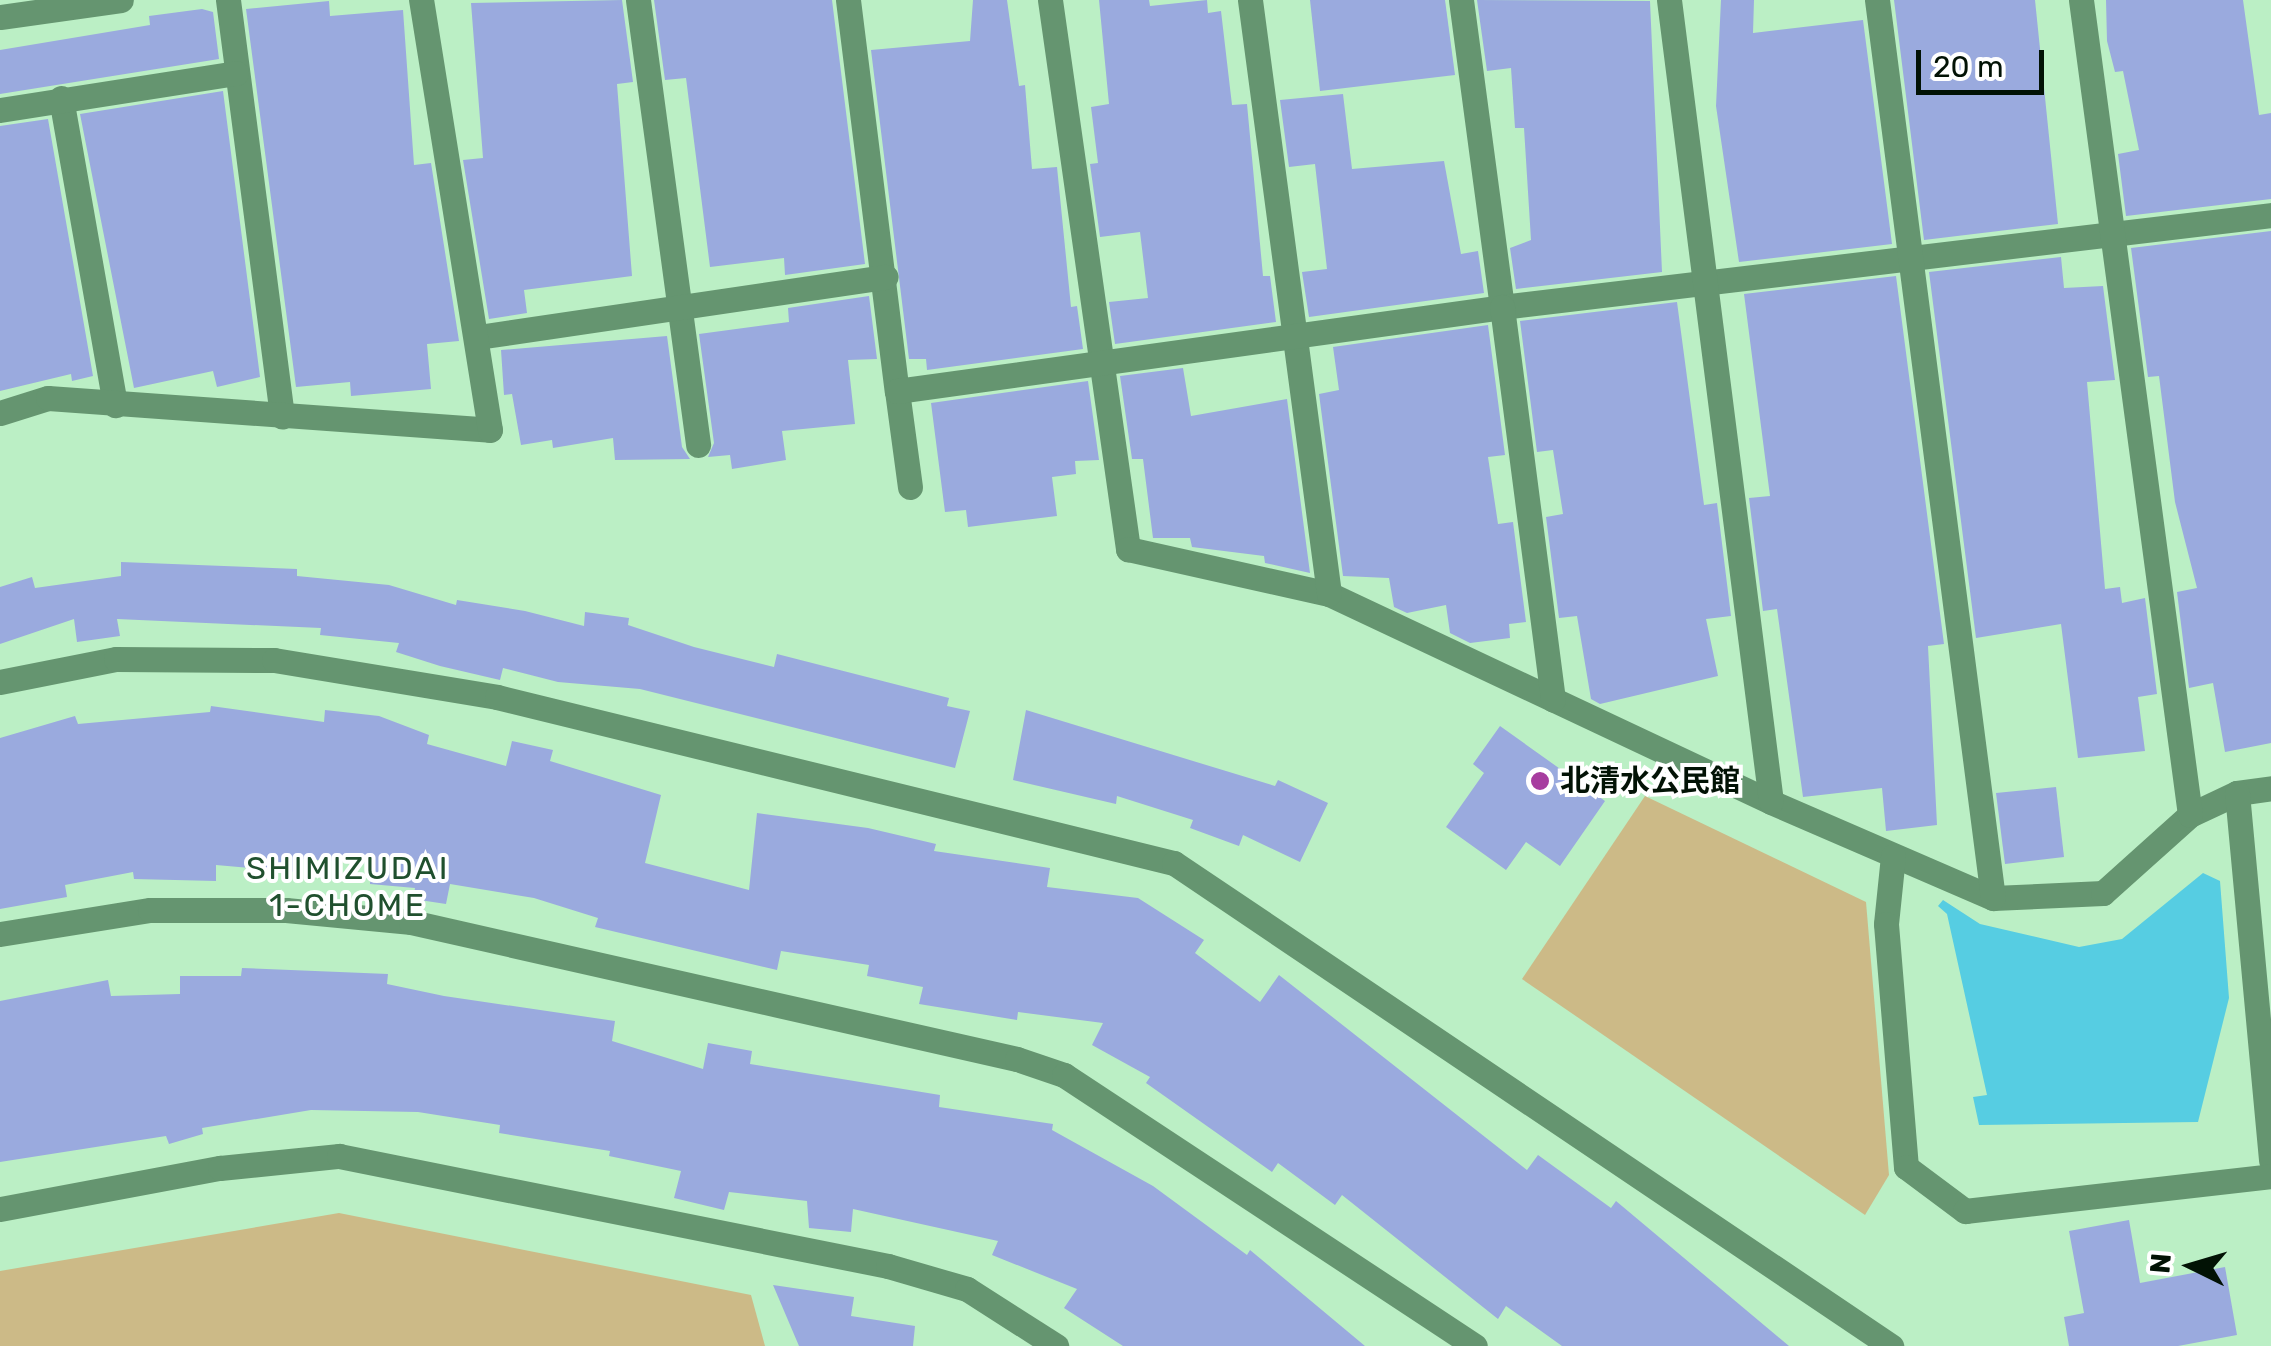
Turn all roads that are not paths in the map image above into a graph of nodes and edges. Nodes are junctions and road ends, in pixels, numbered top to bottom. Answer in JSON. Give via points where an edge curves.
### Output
{"nodes":[{"id":1,"x":122,"y":0,"type":"edge"},
{"id":2,"x":228,"y":0,"type":"edge"},
{"id":3,"x":421,"y":0,"type":"edge"},
{"id":4,"x":638,"y":0,"type":"edge"},
{"id":5,"x":848,"y":0,"type":"edge"},
{"id":6,"x":1050,"y":0,"type":"edge"},
{"id":7,"x":1250,"y":0,"type":"edge"},
{"id":8,"x":1461,"y":0,"type":"edge"},
{"id":9,"x":1669,"y":0,"type":"edge"},
{"id":10,"x":1877,"y":0,"type":"edge"},
{"id":11,"x":2080,"y":0,"type":"edge"},
{"id":12,"x":13,"y":10,"type":"edge"},
{"id":13,"x":236,"y":73,"type":"junction"},
{"id":14,"x":62,"y":98,"type":"junction"},
{"id":15,"x":0,"y":110,"type":"edge"},
{"id":16,"x":2271,"y":215,"type":"edge"},
{"id":17,"x":2114,"y":234,"type":"junction"},
{"id":18,"x":1910,"y":260,"type":"junction"},
{"id":19,"x":886,"y":277,"type":"junction"},
{"id":20,"x":1710,"y":284,"type":"junction"},
{"id":21,"x":683,"y":304,"type":"junction"},
{"id":22,"x":1502,"y":307,"type":"junction"},
{"id":23,"x":1296,"y":336,"type":"junction"},
{"id":24,"x":478,"y":337,"type":"junction"},
{"id":25,"x":1097,"y":365,"type":"junction"},
{"id":26,"x":896,"y":391,"type":"junction"},
{"id":27,"x":114,"y":405,"type":"junction"},
{"id":28,"x":0,"y":413,"type":"edge"},
{"id":29,"x":282,"y":416,"type":"junction"},
{"id":30,"x":698,"y":445,"type":"dead end"},
{"id":31,"x":910,"y":487,"type":"dead end"},
{"id":32,"x":1329,"y":594,"type":"junction"},
{"id":33,"x":0,"y":682,"type":"edge"},
{"id":34,"x":1552,"y":700,"type":"junction"},
{"id":35,"x":2271,"y":788,"type":"edge"},
{"id":36,"x":2236,"y":793,"type":"junction"},
{"id":37,"x":1771,"y":802,"type":"junction"},
{"id":38,"x":2190,"y":815,"type":"junction"},
{"id":39,"x":1893,"y":856,"type":"junction"},
{"id":40,"x":1993,"y":898,"type":"junction"},
{"id":41,"x":0,"y":934,"type":"edge"},
{"id":42,"x":2265,"y":1035,"type":"edge"},
{"id":43,"x":2271,"y":1160,"type":"edge"},
{"id":44,"x":2271,"y":1176,"type":"edge"},
{"id":45,"x":0,"y":1209,"type":"edge"},
{"id":46,"x":1056,"y":1346,"type":"edge"},
{"id":47,"x":1475,"y":1346,"type":"edge"},
{"id":48,"x":1892,"y":1346,"type":"edge"}],
"edges":[{"from":1,"to":12,"type":"street"},
{"from":2,"to":13,"type":"street"},
{"from":3,"to":24,"type":"street"},
{"from":4,"to":21,"type":"street"},
{"from":5,"to":19,"type":"street"},
{"from":6,"to":25,"type":"street"},
{"from":7,"to":23,"type":"street"},
{"from":8,"to":22,"type":"street"},
{"from":9,"to":20,"type":"street"},
{"from":10,"to":18,"type":"street"},
{"from":11,"to":17,"type":"street"},
{"from":13,"to":14,"type":"street"},
{"from":13,"to":29,"type":"street"},
{"from":14,"to":15,"type":"street"},
{"from":14,"to":27,"type":"street"},
{"from":16,"to":17,"type":"street"},
{"from":17,"to":18,"type":"street"},
{"from":17,"to":38,"type":"street"},
{"from":18,"to":20,"type":"street"},
{"from":18,"to":40,"type":"street"},
{"from":19,"to":21,"type":"street"},
{"from":19,"to":26,"type":"street"},
{"from":20,"to":22,"type":"street"},
{"from":20,"to":37,"type":"street"},
{"from":21,"to":24,"type":"street"},
{"from":21,"to":30,"type":"street"},
{"from":22,"to":23,"type":"street"},
{"from":22,"to":34,"type":"street"},
{"from":23,"to":25,"type":"street"},
{"from":23,"to":32,"type":"street"},
{"from":24,"to":29,"type":"street","via":[[490,430]]},
{"from":25,"to":26,"type":"street"},
{"from":25,"to":32,"type":"street","via":[[1128,549]]},
{"from":26,"to":31,"type":"street"},
{"from":27,"to":28,"type":"street","via":[[48,398]]},
{"from":27,"to":29,"type":"street"},
{"from":32,"to":34,"type":"street"},
{"from":33,"to":48,"type":"street","via":[[116,659],[274,660],[497,697],[1174,863]]},
{"from":34,"to":37,"type":"street"},
{"from":35,"to":36,"type":"street"},
{"from":36,"to":38,"type":"street"},
{"from":36,"to":42,"type":"street"},
{"from":37,"to":39,"type":"street"},
{"from":38,"to":40,"type":"street","via":[[2103,893]]},
{"from":39,"to":40,"type":"street"},
{"from":39,"to":44,"type":"street","via":[[1886,924],[1906,1167],[1965,1211]]},
{"from":41,"to":47,"type":"street","via":[[150,910],[286,910],[411,922],[1017,1059],[1064,1074]]},
{"from":42,"to":43,"type":"street"},
{"from":45,"to":46,"type":"street","via":[[220,1168],[339,1156],[888,1266],[967,1289]]}]}
